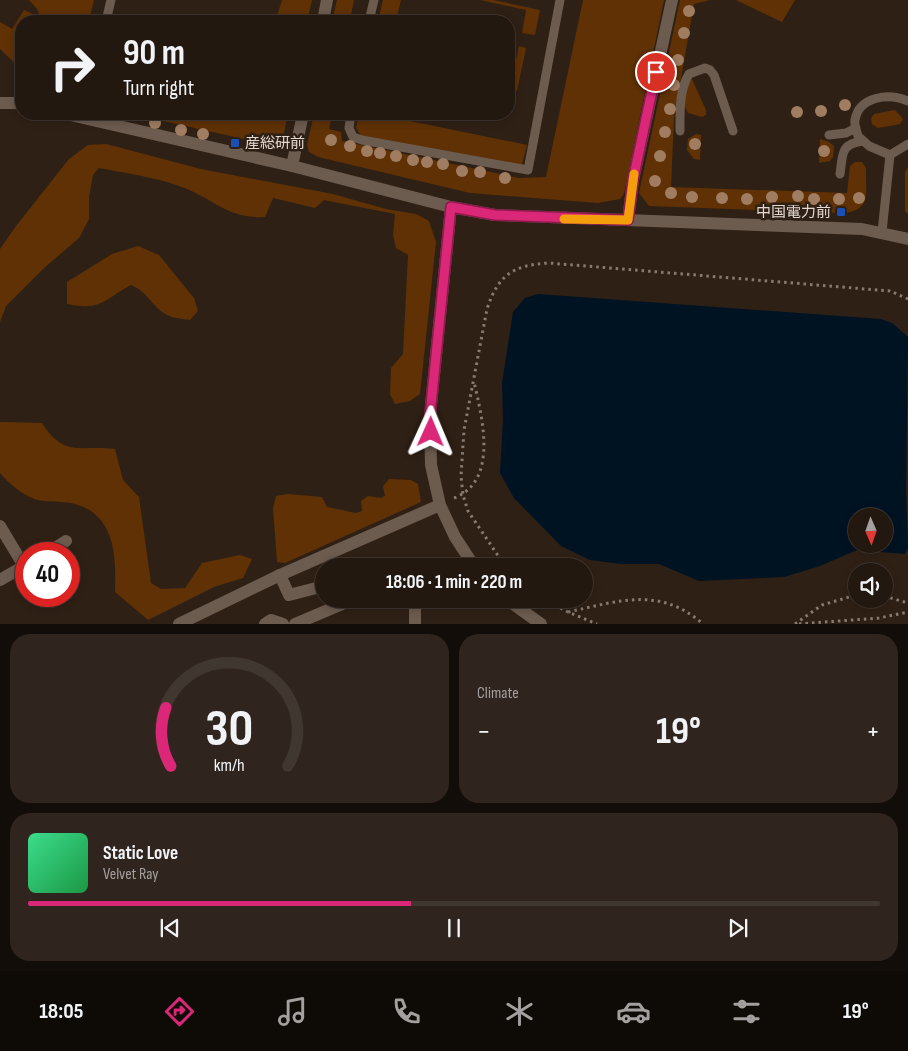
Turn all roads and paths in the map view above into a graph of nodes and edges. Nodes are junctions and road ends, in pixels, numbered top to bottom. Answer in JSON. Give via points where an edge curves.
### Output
{"nodes":[{"id":1,"x":111,"y":0,"type":"edge"},
{"id":2,"x":327,"y":0,"type":"edge"},
{"id":3,"x":374,"y":0,"type":"edge"},
{"id":4,"x":560,"y":0,"type":"edge"},
{"id":5,"x":672,"y":0,"type":"edge"},
{"id":6,"x":107,"y":15,"type":"edge"},
{"id":7,"x":324,"y":15,"type":"edge"},
{"id":8,"x":370,"y":15,"type":"edge"},
{"id":9,"x":908,"y":101,"type":"edge"},
{"id":10,"x":0,"y":103,"type":"edge"},
{"id":11,"x":15,"y":103,"type":"edge"},
{"id":12,"x":92,"y":120,"type":"edge"},
{"id":13,"x":302,"y":120,"type":"edge"},
{"id":14,"x":350,"y":120,"type":"edge"},
{"id":15,"x":856,"y":128,"type":"junction"},
{"id":16,"x":733,"y":130,"type":"dead end"},
{"id":17,"x":680,"y":131,"type":"dead end"},
{"id":18,"x":829,"y":135,"type":"dead end"},
{"id":19,"x":863,"y":141,"type":"junction"},
{"id":20,"x":907,"y":146,"type":"edge"},
{"id":21,"x":890,"y":154,"type":"junction"},
{"id":22,"x":292,"y":166,"type":"junction"},
{"id":23,"x":840,"y":174,"type":"dead end"},
{"id":24,"x":451,"y":207,"type":"junction"},
{"id":25,"x":628,"y":220,"type":"junction"},
{"id":26,"x":882,"y":232,"type":"junction"},
{"id":27,"x":908,"y":239,"type":"edge"},
{"id":28,"x":908,"y":299,"type":"edge"},
{"id":29,"x":474,"y":379,"type":"junction"},
{"id":30,"x":463,"y":495,"type":"junction"},
{"id":31,"x":454,"y":498,"type":"dead end"},
{"id":32,"x":440,"y":505,"type":"junction"},
{"id":33,"x":0,"y":526,"type":"edge"},
{"id":34,"x":15,"y":549,"type":"edge"},
{"id":35,"x":469,"y":558,"type":"edge"},
{"id":36,"x":499,"y":558,"type":"edge"},
{"id":37,"x":15,"y":571,"type":"edge"},
{"id":38,"x":280,"y":576,"type":"junction"},
{"id":39,"x":0,"y":580,"type":"edge"},
{"id":40,"x":315,"y":588,"type":"edge"},
{"id":41,"x":848,"y":597,"type":"edge"},
{"id":42,"x":893,"y":599,"type":"edge"},
{"id":43,"x":908,"y":603,"type":"edge"},
{"id":44,"x":333,"y":608,"type":"edge"},
{"id":45,"x":415,"y":608,"type":"edge"},
{"id":46,"x":519,"y":608,"type":"edge"},
{"id":47,"x":560,"y":608,"type":"edge"},
{"id":48,"x":568,"y":612,"type":"junction"},
{"id":49,"x":908,"y":612,"type":"edge"},
{"id":50,"x":179,"y":624,"type":"edge"},
{"id":51,"x":264,"y":624,"type":"edge"},
{"id":52,"x":283,"y":624,"type":"edge"},
{"id":53,"x":295,"y":624,"type":"edge"},
{"id":54,"x":415,"y":624,"type":"edge"},
{"id":55,"x":542,"y":624,"type":"edge"},
{"id":56,"x":597,"y":624,"type":"edge"},
{"id":57,"x":703,"y":624,"type":"edge"},
{"id":58,"x":795,"y":624,"type":"edge"},
{"id":59,"x":799,"y":624,"type":"edge"}],
"edges":[{"from":1,"to":6,"type":"lane"},
{"from":2,"to":7,"type":"street"},
{"from":3,"to":8,"type":"lane"},
{"from":4,"to":14,"type":"lane","via":[[528,170],[362,140],[353,137]]},
{"from":5,"to":25,"type":"street","via":[[633,180]]},
{"from":9,"to":15,"type":"lane","via":[[883,96],[872,99],[858,110]]},
{"from":10,"to":11,"type":"street"},
{"from":12,"to":22,"type":"street"},
{"from":13,"to":22,"type":"street"},
{"from":15,"to":18,"type":"lane"},
{"from":15,"to":19,"type":"lane"},
{"from":16,"to":17,"type":"lane","via":[[714,75],[705,68],[689,74],[684,81]]},
{"from":19,"to":21,"type":"lane"},
{"from":19,"to":23,"type":"lane","via":[[851,143],[843,151]]},
{"from":20,"to":21,"type":"lane"},
{"from":21,"to":26,"type":"lane"},
{"from":22,"to":24,"type":"street"},
{"from":24,"to":25,"type":"street","via":[[495,215]]},
{"from":24,"to":32,"type":"street","via":[[430,415],[432,465]]},
{"from":25,"to":26,"type":"street"},
{"from":26,"to":27,"type":"street"},
{"from":28,"to":29,"type":"path","via":[[890,291],[550,263],[529,264],[502,278],[493,292]]},
{"from":29,"to":30,"type":"path","via":[[461,454]]},
{"from":29,"to":30,"type":"path","via":[[482,416],[482,471]]},
{"from":30,"to":31,"type":"path"},
{"from":30,"to":36,"type":"path","via":[[468,511]]},
{"from":32,"to":35,"type":"street"},
{"from":32,"to":38,"type":"street"},
{"from":33,"to":34,"type":"street"},
{"from":37,"to":39,"type":"street"},
{"from":38,"to":40,"type":"street","via":[[289,595]]},
{"from":38,"to":50,"type":"street"},
{"from":41,"to":58,"type":"path","via":[[822,605]]},
{"from":42,"to":43,"type":"path"},
{"from":44,"to":53,"type":"street"},
{"from":45,"to":54,"type":"street"},
{"from":46,"to":55,"type":"street"},
{"from":47,"to":48,"type":"path"},
{"from":48,"to":56,"type":"path"},
{"from":48,"to":57,"type":"path","via":[[614,602],[655,600],[686,610]]},
{"from":49,"to":59,"type":"path","via":[[879,618]]},
{"from":51,"to":52,"type":"street","via":[[271,620]]}]}
